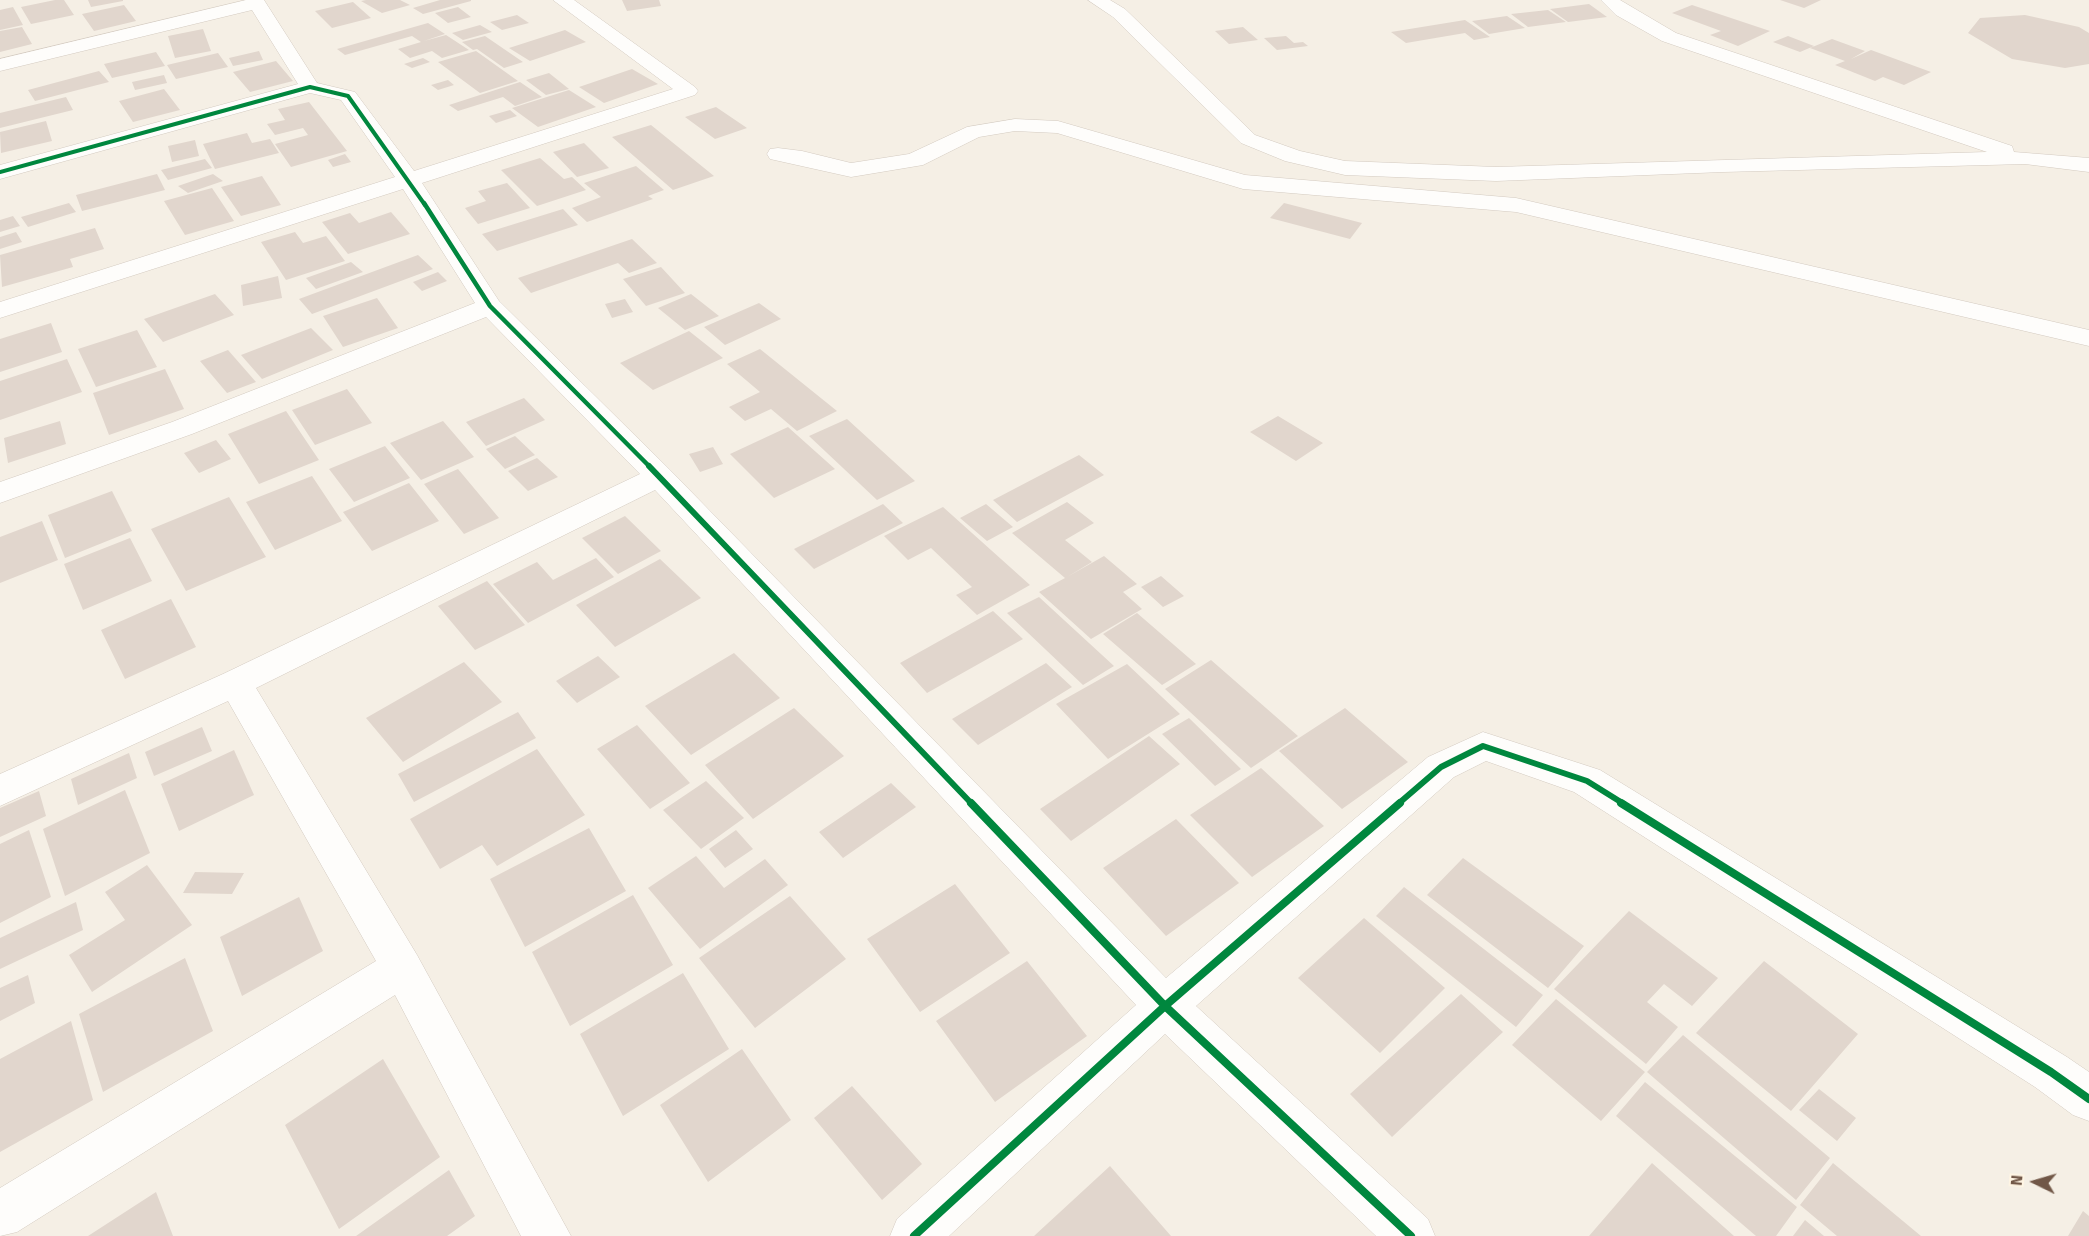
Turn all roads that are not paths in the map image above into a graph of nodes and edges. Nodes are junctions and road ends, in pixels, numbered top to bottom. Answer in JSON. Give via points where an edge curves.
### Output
{"nodes":[{"id":1,"x":562,"y":0,"type":"edge"},
{"id":2,"x":1097,"y":0,"type":"edge"},
{"id":3,"x":1610,"y":0,"type":"edge"},
{"id":4,"x":256,"y":1,"type":"edge"},
{"id":5,"x":0,"y":65,"type":"edge"},
{"id":6,"x":310,"y":87,"type":"junction"},
{"id":7,"x":778,"y":154,"type":"dead end"},
{"id":8,"x":2025,"y":158,"type":"junction"},
{"id":9,"x":2089,"y":165,"type":"edge"},
{"id":10,"x":0,"y":172,"type":"edge"},
{"id":11,"x":2089,"y":175,"type":"edge"},
{"id":12,"x":408,"y":179,"type":"junction"},
{"id":13,"x":490,"y":306,"type":"junction"},
{"id":14,"x":0,"y":310,"type":"edge"},
{"id":15,"x":2089,"y":338,"type":"edge"},
{"id":16,"x":659,"y":476,"type":"junction"},
{"id":17,"x":0,"y":493,"type":"edge"},
{"id":18,"x":235,"y":683,"type":"junction"},
{"id":19,"x":0,"y":791,"type":"edge"},
{"id":20,"x":402,"y":968,"type":"junction"},
{"id":21,"x":1165,"y":1006,"type":"junction"},
{"id":22,"x":2089,"y":1099,"type":"edge"},
{"id":23,"x":0,"y":1215,"type":"edge"},
{"id":24,"x":547,"y":1236,"type":"edge"},
{"id":25,"x":914,"y":1236,"type":"edge"},
{"id":26,"x":1411,"y":1236,"type":"edge"}],
"edges":[{"from":1,"to":12,"type":"street","via":[[688,92]]},
{"from":2,"to":8,"type":"street","via":[[1119,14],[1248,139],[1293,156],[1345,168],[1496,174]]},
{"from":3,"to":8,"type":"street","via":[[1669,37]]},
{"from":4,"to":5,"type":"street"},
{"from":4,"to":6,"type":"street"},
{"from":6,"to":10,"type":"street"},
{"from":6,"to":12,"type":"street","via":[[348,96]]},
{"from":7,"to":15,"type":"street","via":[[850,170],[915,160],[974,131],[1015,125],[1058,127],[1242,182],[1515,205]]},
{"from":8,"to":9,"type":"street"},
{"from":8,"to":11,"type":"street"},
{"from":12,"to":13,"type":"street"},
{"from":12,"to":14,"type":"street"},
{"from":13,"to":16,"type":"street"},
{"from":13,"to":17,"type":"street","via":[[182,429]]},
{"from":16,"to":18,"type":"street"},
{"from":16,"to":21,"type":"street"},
{"from":18,"to":19,"type":"street"},
{"from":18,"to":20,"type":"street"},
{"from":20,"to":23,"type":"street"},
{"from":20,"to":24,"type":"street"},
{"from":21,"to":22,"type":"street","via":[[1441,767],[1483,746],[1587,781],[2041,1065]]},
{"from":21,"to":25,"type":"street"},
{"from":21,"to":26,"type":"street"}]}
